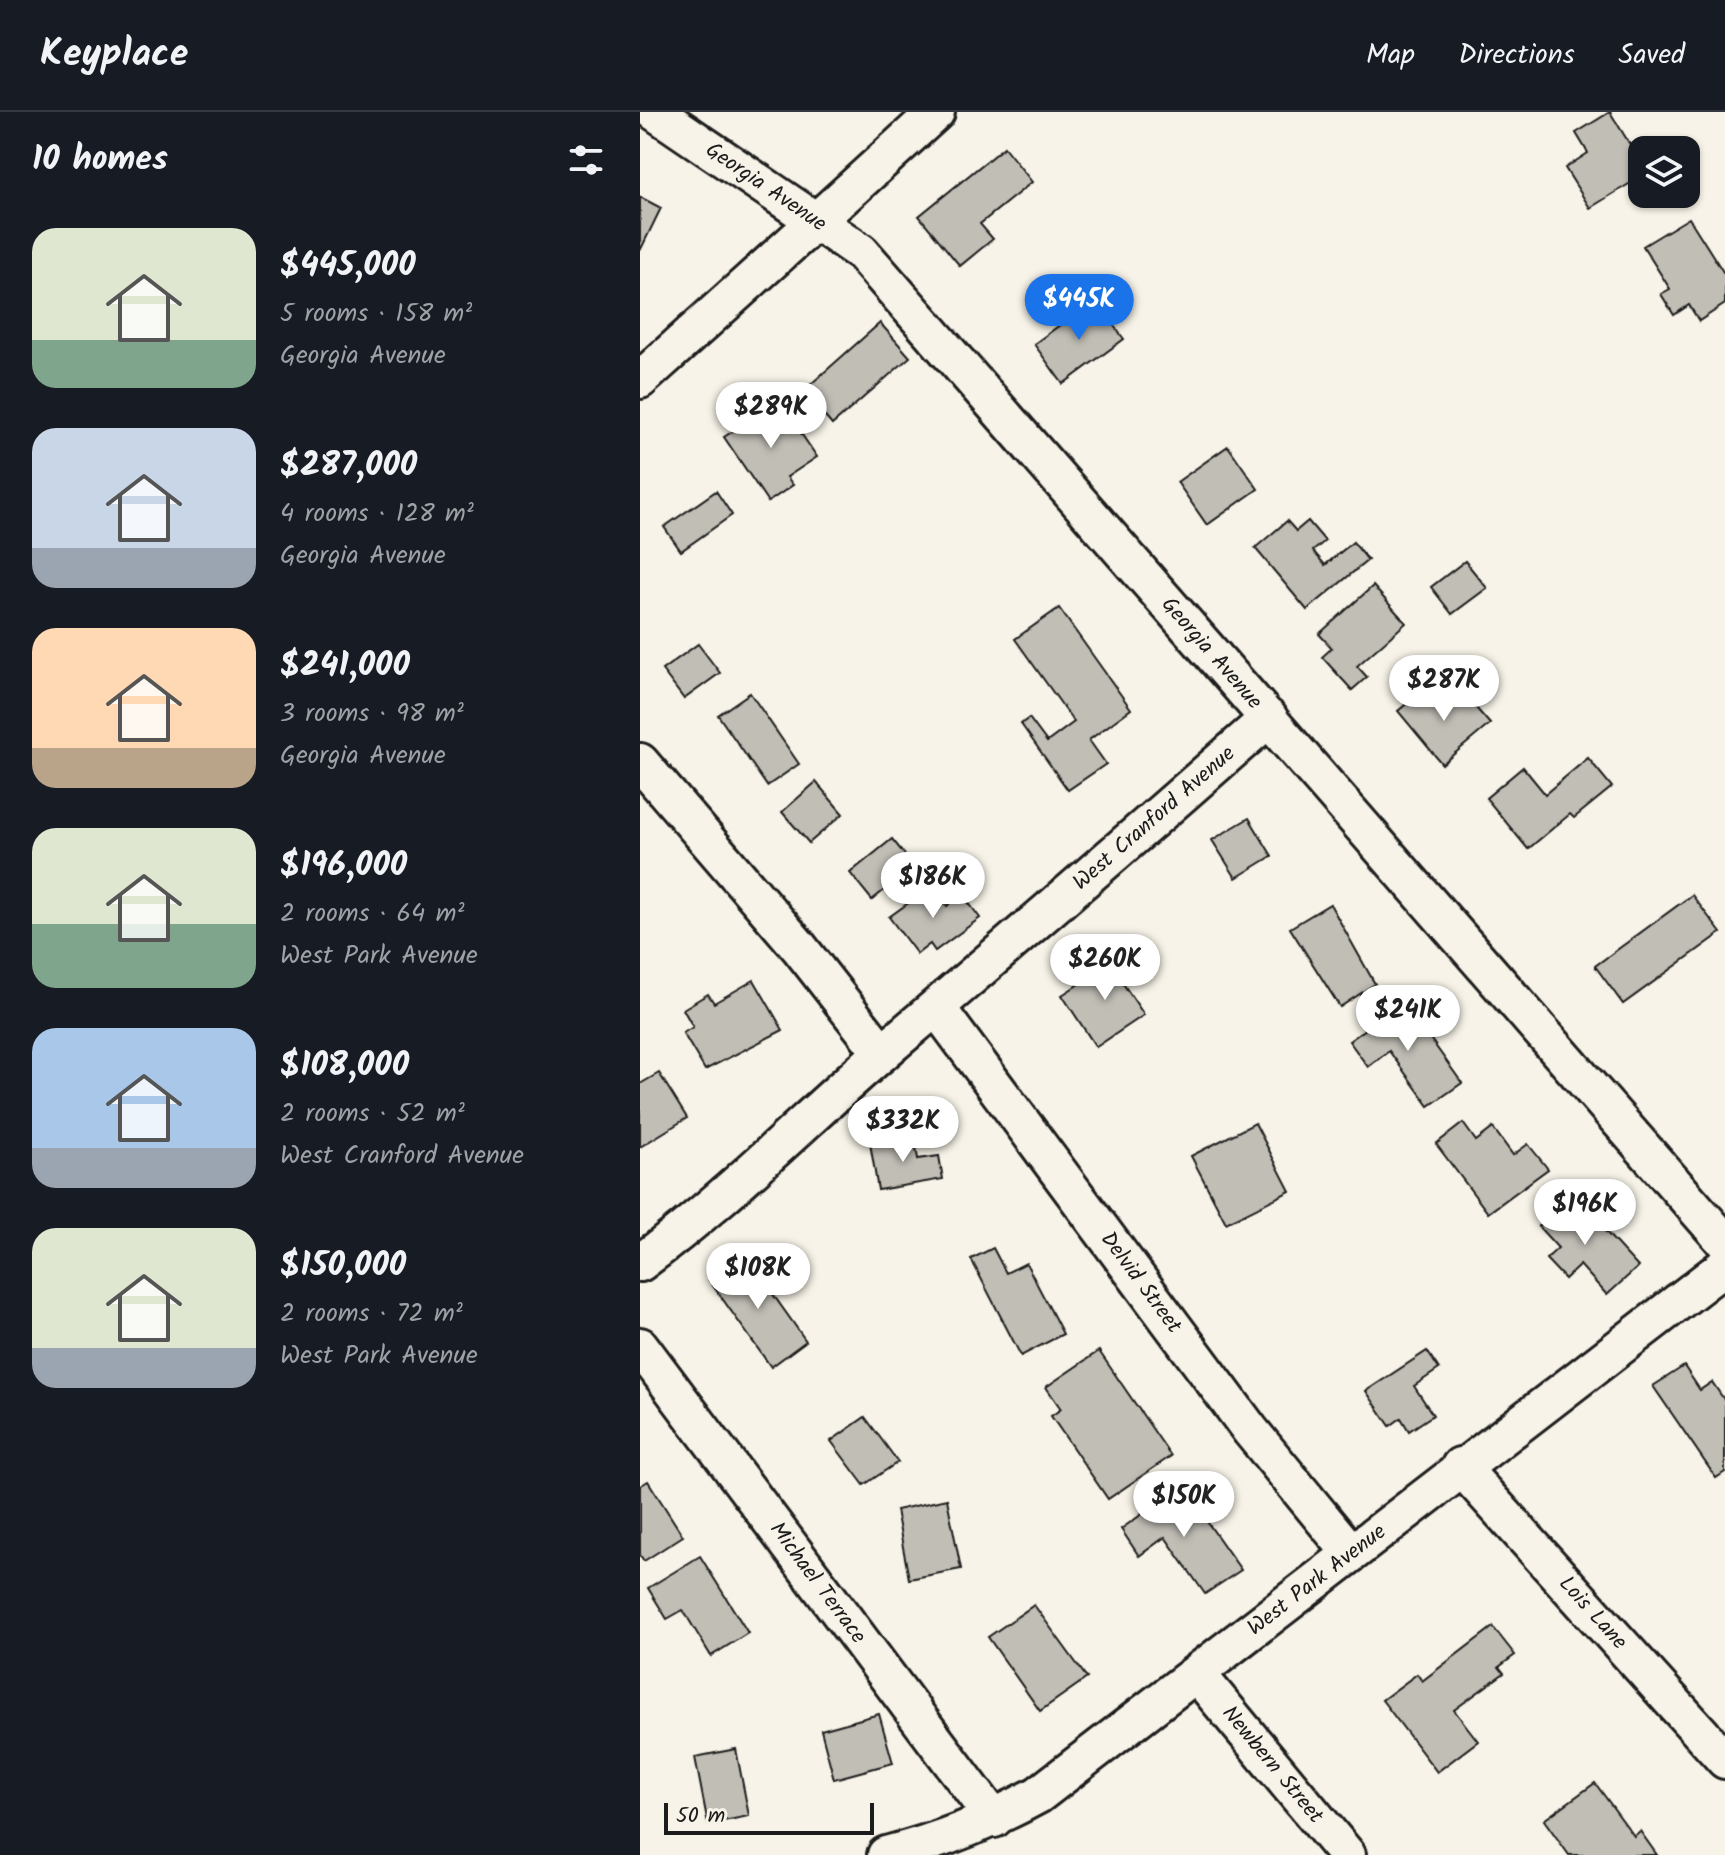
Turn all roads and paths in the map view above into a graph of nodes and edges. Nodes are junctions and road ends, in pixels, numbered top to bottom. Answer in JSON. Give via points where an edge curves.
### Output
{"nodes":[{"id":1,"x":655,"y":112,"type":"edge"},
{"id":2,"x":936,"y":112,"type":"edge"},
{"id":3,"x":816,"y":220,"type":"junction"},
{"id":4,"x":640,"y":380,"type":"edge"},
{"id":5,"x":1269,"y":718,"type":"junction"},
{"id":6,"x":640,"y":762,"type":"edge"},
{"id":7,"x":937,"y":1008,"type":"junction"},
{"id":8,"x":882,"y":1053,"type":"junction"},
{"id":9,"x":1725,"y":1242,"type":"edge"},
{"id":10,"x":640,"y":1263,"type":"edge"},
{"id":11,"x":1725,"y":1266,"type":"edge"},
{"id":12,"x":640,"y":1346,"type":"edge"},
{"id":13,"x":1460,"y":1466,"type":"junction"},
{"id":14,"x":1351,"y":1553,"type":"junction"},
{"id":15,"x":1197,"y":1674,"type":"junction"},
{"id":16,"x":1725,"y":1760,"type":"edge"},
{"id":17,"x":994,"y":1819,"type":"junction"},
{"id":18,"x":886,"y":1855,"type":"edge"},
{"id":19,"x":1347,"y":1855,"type":"edge"}],
"edges":[{"from":1,"to":3,"type":"street","name":"Georgia Avenue"},
{"from":2,"to":3,"type":"street"},
{"from":3,"to":4,"type":"street"},
{"from":3,"to":5,"type":"street","name":"Georgia Avenue","via":[[861,252]]},
{"from":5,"to":7,"type":"street","name":"West Cranford Avenue"},
{"from":5,"to":9,"type":"street","name":"Georgia Avenue"},
{"from":6,"to":8,"type":"street"},
{"from":7,"to":8,"type":"street","name":"West Cranford Avenue"},
{"from":7,"to":14,"type":"street","name":"Delvid Street","via":[[1250,1430]]},
{"from":8,"to":10,"type":"street","name":"West Cranford Avenue","via":[[685,1230]]},
{"from":11,"to":13,"type":"street","name":"West Park Avenue"},
{"from":12,"to":17,"type":"street","name":"Michael Terrace"},
{"from":13,"to":14,"type":"street","name":"West Park Avenue"},
{"from":13,"to":16,"type":"street","name":"Lois Lane"},
{"from":14,"to":15,"type":"street","name":"West Park Avenue"},
{"from":15,"to":17,"type":"street","name":"West Park Avenue","via":[[1038,1795]]},
{"from":15,"to":19,"type":"street","name":"Newbern Street"},
{"from":17,"to":18,"type":"street","name":"West Park Avenue","via":[[938,1842]]}]}
